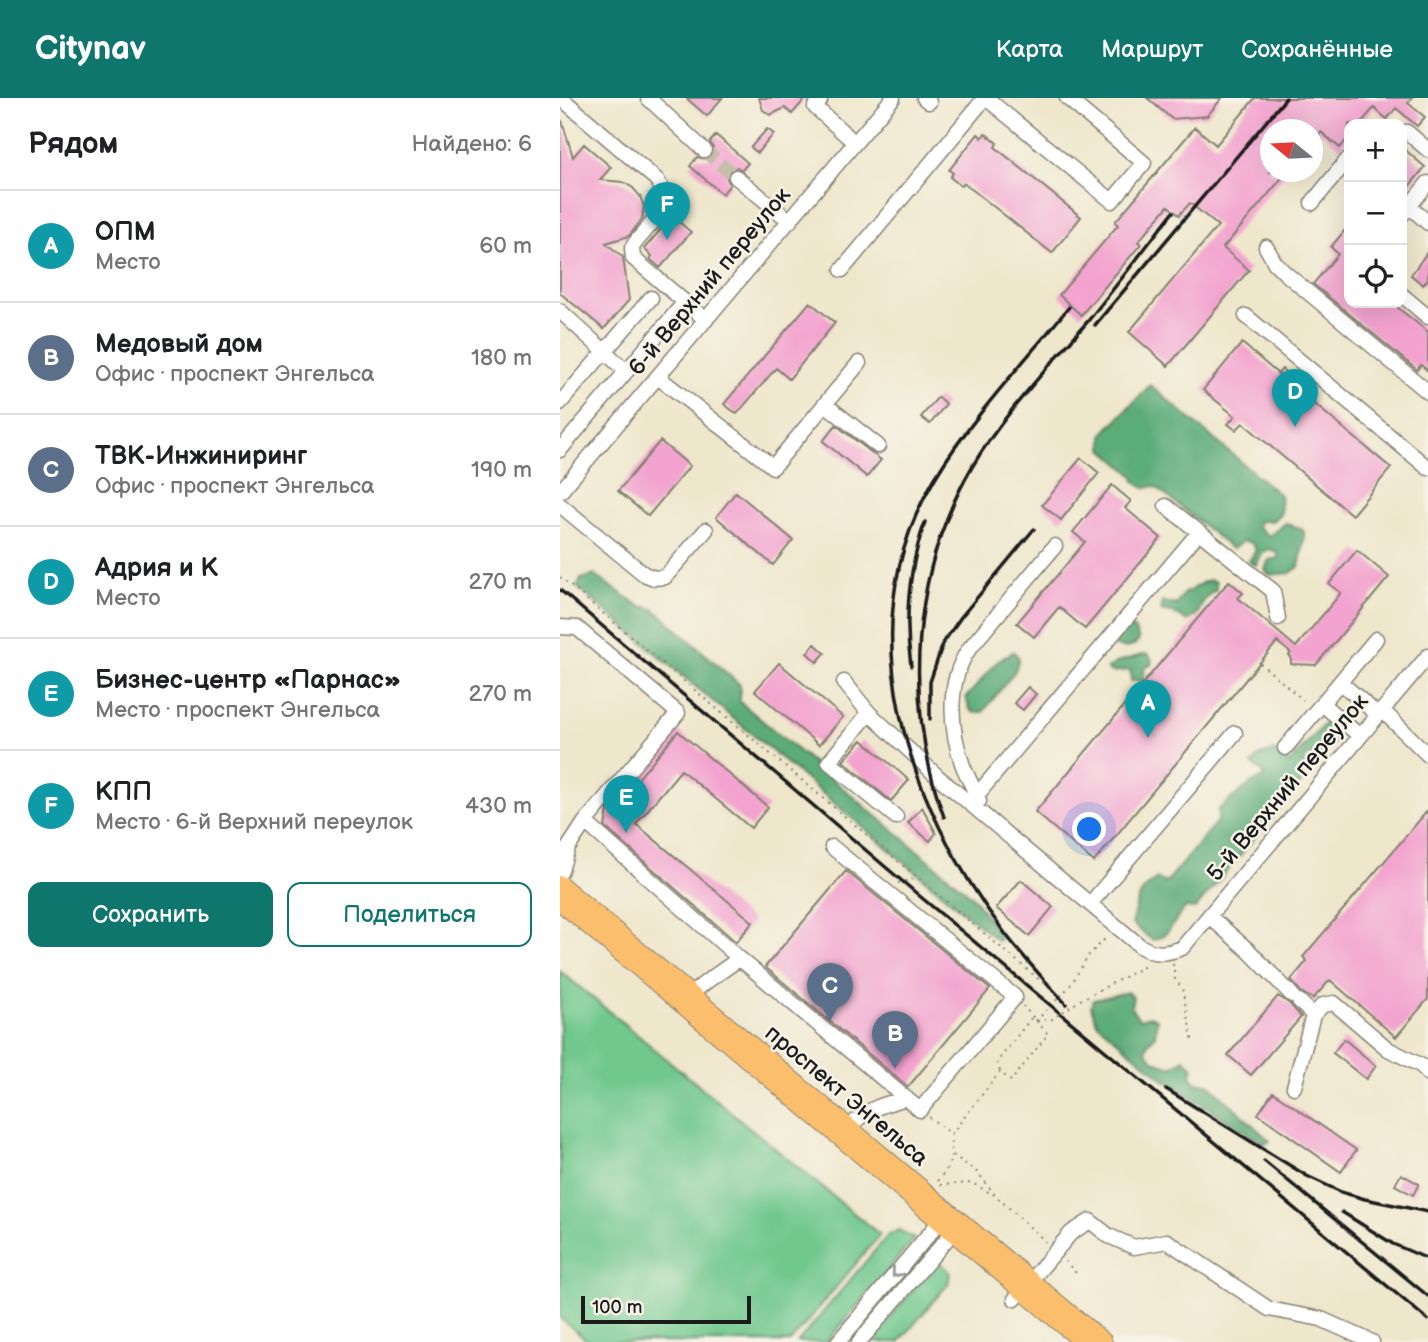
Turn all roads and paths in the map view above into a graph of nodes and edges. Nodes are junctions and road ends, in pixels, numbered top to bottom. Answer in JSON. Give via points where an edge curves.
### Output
{"nodes":[{"id":1,"x":561,"y":98,"type":"edge"},
{"id":2,"x":648,"y":98,"type":"edge"},
{"id":3,"x":893,"y":98,"type":"edge"},
{"id":4,"x":986,"y":98,"type":"edge"},
{"id":5,"x":1067,"y":98,"type":"edge"},
{"id":6,"x":820,"y":101,"type":"dead end"},
{"id":7,"x":1407,"y":132,"type":"edge"},
{"id":8,"x":855,"y":143,"type":"junction"},
{"id":9,"x":704,"y":150,"type":"tunnel mouth"},
{"id":10,"x":1428,"y":150,"type":"edge"},
{"id":11,"x":1344,"y":165,"type":"edge"},
{"id":12,"x":736,"y":177,"type":"tunnel mouth"},
{"id":13,"x":1428,"y":183,"type":"edge"},
{"id":14,"x":1312,"y":203,"type":"dead end"},
{"id":15,"x":1407,"y":208,"type":"edge"},
{"id":16,"x":1407,"y":211,"type":"edge"},
{"id":17,"x":790,"y":221,"type":"junction"},
{"id":18,"x":1428,"y":223,"type":"edge"},
{"id":19,"x":1266,"y":247,"type":"dead end"},
{"id":20,"x":842,"y":270,"type":"dead end"},
{"id":21,"x":651,"y":298,"type":"dead end"},
{"id":22,"x":1407,"y":299,"type":"edge"},
{"id":23,"x":684,"y":303,"type":"junction"},
{"id":24,"x":560,"y":312,"type":"edge"},
{"id":25,"x":1246,"y":316,"type":"dead end"},
{"id":26,"x":1428,"y":317,"type":"edge"},
{"id":27,"x":706,"y":320,"type":"junction"},
{"id":28,"x":604,"y":351,"type":"junction"},
{"id":29,"x":859,"y":363,"type":"dead end"},
{"id":30,"x":626,"y":371,"type":"junction"},
{"id":31,"x":658,"y":377,"type":"junction"},
{"id":32,"x":1428,"y":392,"type":"edge"},
{"id":33,"x":560,"y":403,"type":"edge"},
{"id":34,"x":825,"y":404,"type":"junction"},
{"id":35,"x":878,"y":446,"type":"dead end"},
{"id":36,"x":560,"y":450,"type":"edge"},
{"id":37,"x":1428,"y":468,"type":"edge"},
{"id":38,"x":560,"y":494,"type":"edge"},
{"id":39,"x":1166,"y":506,"type":"dead end"},
{"id":40,"x":706,"y":530,"type":"dead end"},
{"id":41,"x":1199,"y":532,"type":"junction"},
{"id":42,"x":1055,"y":546,"type":"dead end"},
{"id":43,"x":560,"y":578,"type":"edge"},
{"id":44,"x":1278,"y":618,"type":"dead end"},
{"id":45,"x":560,"y":627,"type":"edge"},
{"id":46,"x":1376,"y":639,"type":"dead end"},
{"id":47,"x":1428,"y":656,"type":"edge"},
{"id":48,"x":1260,"y":663,"type":"dead end"},
{"id":49,"x":844,"y":682,"type":"dead end"},
{"id":50,"x":1340,"y":682,"type":"junction"},
{"id":51,"x":1303,"y":700,"type":"dead end"},
{"id":52,"x":1322,"y":704,"type":"junction"},
{"id":53,"x":869,"y":713,"type":"junction"},
{"id":54,"x":1380,"y":713,"type":"junction"},
{"id":55,"x":1235,"y":733,"type":"dead end"},
{"id":56,"x":1360,"y":736,"type":"junction"},
{"id":57,"x":1285,"y":748,"type":"dead end"},
{"id":58,"x":1428,"y":755,"type":"edge"},
{"id":59,"x":977,"y":795,"type":"junction"},
{"id":60,"x":896,"y":817,"type":"dead end"},
{"id":61,"x":987,"y":818,"type":"junction"},
{"id":62,"x":585,"y":822,"type":"junction"},
{"id":63,"x":832,"y":848,"type":"dead end"},
{"id":64,"x":560,"y":873,"type":"edge"},
{"id":65,"x":918,"y":878,"type":"junction"},
{"id":66,"x":560,"y":885,"type":"edge"},
{"id":67,"x":884,"y":890,"type":"junction"},
{"id":68,"x":560,"y":901,"type":"edge"},
{"id":69,"x":1090,"y":904,"type":"junction"},
{"id":70,"x":1209,"y":916,"type":"junction"},
{"id":71,"x":1117,"y":926,"type":"junction"},
{"id":72,"x":1172,"y":951,"type":"junction"},
{"id":73,"x":739,"y":958,"type":"junction"},
{"id":74,"x":1048,"y":987,"type":"dead end"},
{"id":75,"x":691,"y":995,"type":"junction"},
{"id":76,"x":1015,"y":997,"type":"junction"},
{"id":77,"x":1312,"y":1015,"type":"junction"},
{"id":78,"x":1032,"y":1017,"type":"junction"},
{"id":79,"x":1036,"y":1021,"type":"junction"},
{"id":80,"x":1194,"y":1043,"type":"dead end"},
{"id":81,"x":1000,"y":1072,"type":"junction"},
{"id":82,"x":1428,"y":1074,"type":"edge"},
{"id":83,"x":1294,"y":1087,"type":"dead end"},
{"id":84,"x":906,"y":1098,"type":"junction"},
{"id":85,"x":920,"y":1110,"type":"junction"},
{"id":86,"x":849,"y":1128,"type":"junction"},
{"id":87,"x":951,"y":1134,"type":"junction"},
{"id":88,"x":953,"y":1155,"type":"junction"},
{"id":89,"x":996,"y":1197,"type":"junction"},
{"id":90,"x":949,"y":1223,"type":"junction"},
{"id":91,"x":1055,"y":1252,"type":"junction"},
{"id":92,"x":1077,"y":1273,"type":"dead end"},
{"id":93,"x":1022,"y":1290,"type":"junction"},
{"id":94,"x":838,"y":1342,"type":"edge"},
{"id":95,"x":859,"y":1342,"type":"edge"},
{"id":96,"x":1084,"y":1342,"type":"edge"},
{"id":97,"x":1103,"y":1342,"type":"edge"},
{"id":98,"x":1372,"y":1342,"type":"edge"}],
"edges":[{"from":1,"to":23,"type":"street","via":[[657,180],[664,206],[632,248],[633,258]]},
{"from":2,"to":9,"type":"street"},
{"from":3,"to":8,"type":"street","name":"6-й Верхний переулок"},
{"from":4,"to":5,"type":"street","via":[[1112,201],[1144,163]]},
{"from":4,"to":20,"type":"street"},
{"from":6,"to":8,"type":"street","via":[[815,107],[841,125]]},
{"from":7,"to":10,"type":"street"},
{"from":8,"to":17,"type":"street","name":"6-й Верхний переулок"},
{"from":11,"to":14,"type":"street"},
{"from":12,"to":17,"type":"street"},
{"from":13,"to":15,"type":"street"},
{"from":16,"to":18,"type":"street"},
{"from":17,"to":27,"type":"street","name":"6-й Верхний переулок"},
{"from":19,"to":32,"type":"street","via":[[1284,273]]},
{"from":21,"to":28,"type":"street"},
{"from":22,"to":26,"type":"street"},
{"from":23,"to":27,"type":"street"},
{"from":23,"to":30,"type":"street"},
{"from":24,"to":28,"type":"street"},
{"from":25,"to":37,"type":"street"},
{"from":27,"to":31,"type":"street","name":"6-й Верхний переулок"},
{"from":28,"to":30,"type":"street"},
{"from":28,"to":33,"type":"street"},
{"from":29,"to":34,"type":"street"},
{"from":30,"to":36,"type":"street"},
{"from":31,"to":34,"type":"street","via":[[773,467]]},
{"from":31,"to":38,"type":"street","name":"6-й Верхний переулок"},
{"from":34,"to":35,"type":"street"},
{"from":38,"to":40,"type":"street","via":[[644,574],[654,578],[665,577]]},
{"from":39,"to":41,"type":"street"},
{"from":41,"to":44,"type":"street","via":[[1273,591]]},
{"from":41,"to":59,"type":"street"},
{"from":42,"to":59,"type":"street","via":[[959,663],[953,700],[957,743]]},
{"from":43,"to":65,"type":"path"},
{"from":45,"to":62,"type":"street","via":[[577,628],[678,713]]},
{"from":46,"to":50,"type":"street"},
{"from":47,"to":54,"type":"street","name":"5-й Верхний переулок"},
{"from":48,"to":51,"type":"path"},
{"from":49,"to":53,"type":"street"},
{"from":50,"to":52,"type":"street"},
{"from":50,"to":54,"type":"street"},
{"from":52,"to":56,"type":"street"},
{"from":52,"to":57,"type":"street"},
{"from":53,"to":60,"type":"street","via":[[829,762]]},
{"from":53,"to":61,"type":"street"},
{"from":54,"to":56,"type":"street","name":"5-й Верхний переулок"},
{"from":54,"to":58,"type":"street"},
{"from":55,"to":69,"type":"street"},
{"from":56,"to":70,"type":"street","name":"5-й Верхний переулок"},
{"from":59,"to":61,"type":"street"},
{"from":61,"to":69,"type":"street"},
{"from":62,"to":64,"type":"street","via":[[568,848]]},
{"from":62,"to":73,"type":"street"},
{"from":63,"to":67,"type":"street"},
{"from":65,"to":67,"type":"path","via":[[889,884]]},
{"from":65,"to":74,"type":"path"},
{"from":66,"to":75,"type":"main road","name":"проспект Энгельса"},
{"from":67,"to":76,"type":"street"},
{"from":68,"to":90,"type":"main road","name":"проспект Энгельса"},
{"from":69,"to":71,"type":"street","via":[[1100,921]]},
{"from":70,"to":72,"type":"street","name":"5-й Верхний переулок"},
{"from":70,"to":77,"type":"street"},
{"from":71,"to":72,"type":"street","via":[[1146,950]]},
{"from":71,"to":79,"type":"path"},
{"from":72,"to":79,"type":"path","via":[[1052,1019]]},
{"from":72,"to":80,"type":"path","via":[[1175,979],[1182,988]]},
{"from":73,"to":75,"type":"street"},
{"from":73,"to":84,"type":"street"},
{"from":75,"to":86,"type":"main road","name":"проспект Энгельса"},
{"from":76,"to":78,"type":"path"},
{"from":76,"to":85,"type":"street"},
{"from":77,"to":82,"type":"street","via":[[1323,1005],[1334,1003],[1388,1049],[1422,1066]]},
{"from":77,"to":83,"type":"street"},
{"from":78,"to":79,"type":"path"},
{"from":78,"to":81,"type":"path","via":[[997,1062]]},
{"from":79,"to":81,"type":"path","via":[[1048,1034],[1011,1081]]},
{"from":81,"to":87,"type":"path"},
{"from":84,"to":85,"type":"street"},
{"from":84,"to":86,"type":"street","via":[[870,1109]]},
{"from":85,"to":87,"type":"path"},
{"from":86,"to":90,"type":"main road","name":"проспект Энгельса"},
{"from":87,"to":88,"type":"path"},
{"from":88,"to":89,"type":"path","via":[[978,1173]]},
{"from":88,"to":89,"type":"path","via":[[932,1186],[972,1183]]},
{"from":89,"to":91,"type":"path"},
{"from":90,"to":93,"type":"main road","name":"проспект Энгельса"},
{"from":90,"to":94,"type":"street","one_way":true},
{"from":90,"to":95,"type":"street"},
{"from":91,"to":92,"type":"path"},
{"from":91,"to":93,"type":"street"},
{"from":91,"to":98,"type":"street","via":[[1071,1233],[1090,1221],[1134,1247],[1167,1241],[1269,1309],[1321,1319]]},
{"from":93,"to":96,"type":"main road","name":"проспект Энгельса"},
{"from":93,"to":97,"type":"main road","name":"проспект Энгельса"}]}
